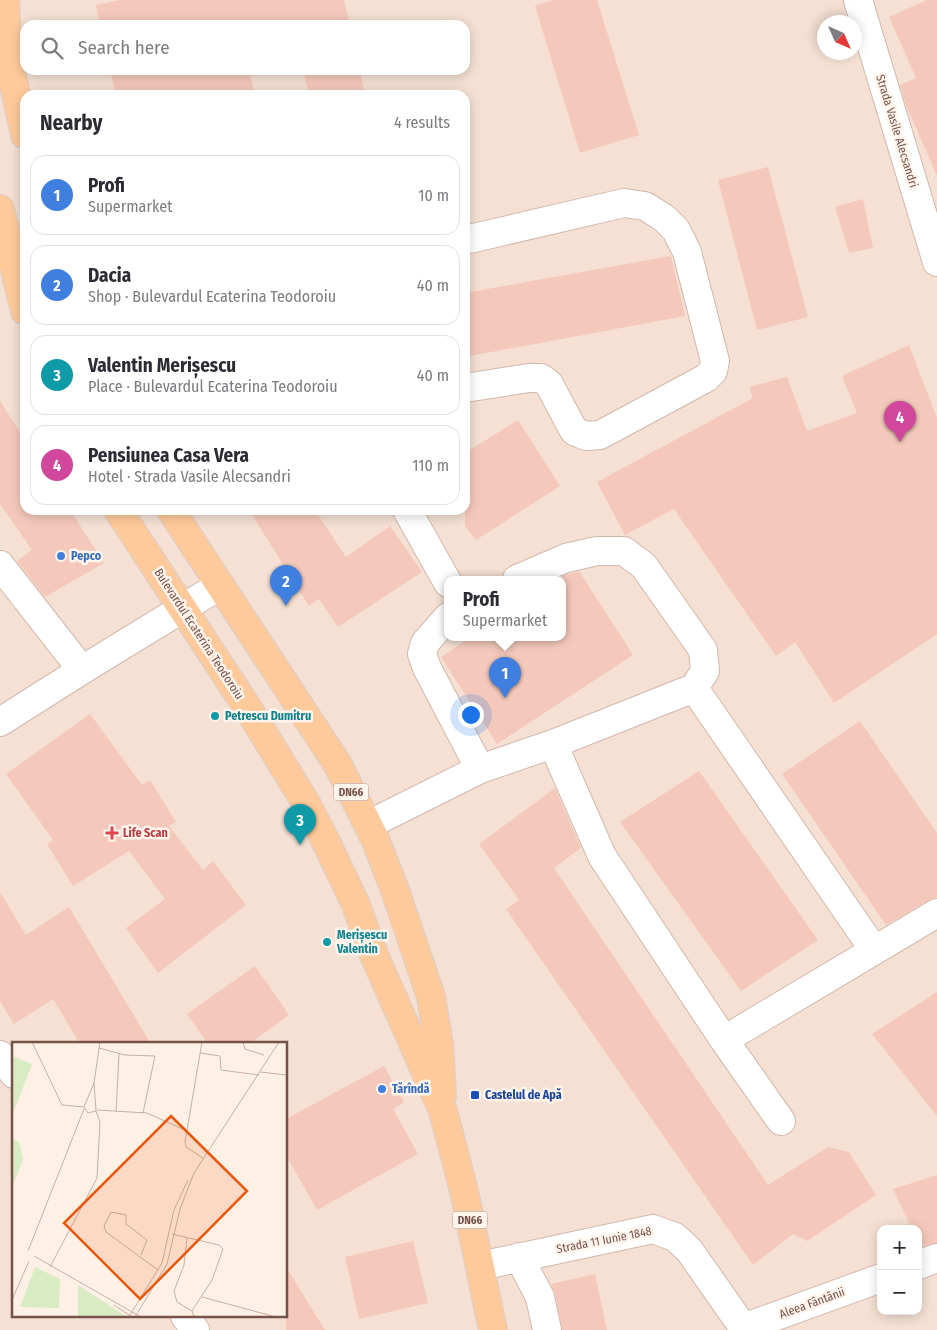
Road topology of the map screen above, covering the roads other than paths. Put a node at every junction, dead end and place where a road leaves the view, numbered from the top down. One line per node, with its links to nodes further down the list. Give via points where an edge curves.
1 (5, 0): 4 (main road)
2 (858, 0): 8 (street, Strada Vasile Alecsandri)
3 (0, 22): 4 (main road)
4 (12, 77): 5 (main road)
5 (20, 113)
6 (0, 213): 9 (main road)
7 (470, 239): 10 (street, via 624,203 645,206 676,230 687,252 716,361 706,378 600,435 586,436 574,430 549,384 541,378)
8 (937, 262)
9 (20, 291)
10 (470, 387)
11 (121, 515): 18 (main road, Bulevardul Ecaterina Teodoroiu / DN66)
12 (174, 515): 17 (main road, Bulevardul Ecaterina Teodoroiu / DN66)
13 (410, 515): 15 (street)
14 (0, 565): 20 (street)
15 (444, 576)
16 (524, 576): 21 (street, via 566,558 597,551 624,551 644,566 703,650 705,671)
17 (219, 586): 18 (street); 25 (main road, Bulevardul Ecaterina Teodoroiu / DN66, via 338,765)
18 (182, 609): 20 (street); 31 (main road, Bulevardul Ecaterina Teodoroiu / DN66, via 306,802 356,905 374,955)
19 (444, 622): 24 (street, via 426,643 422,654)
20 (82, 670): 22 (street)
21 (694, 688): 23 (street); 27 (street)
22 (0, 722)
23 (553, 744): 24 (street); 28 (street, via 602,856)
24 (480, 769): 25 (street)
25 (368, 825): 31 (main road, Bulevardul Ecaterina Teodoroiu / DN66, via 395,890 431,997 439,1045)
26 (937, 913): 27 (street)
27 (874, 950): 28 (street)
28 (724, 1040): 32 (street)
29 (0, 1055): 30 (street)
30 (12, 1071)
31 (443, 1111): 36 (main road, Bulevardul Ecaterina Teodoroiu / DN66)
32 (781, 1121)
33 (519, 1257): 36 (street, Strada 11 Iunie 1848); 39 (street, Strada 11 Iunie 1848, via 653,1229 675,1237 689,1250); 42 (street, via 540,1297)
34 (937, 1258): 35 (street)
35 (922, 1263)
36 (480, 1266): 41 (main road, Bulevardul Ecaterina Teodoroiu / DN66)
37 (877, 1279): 39 (street, Aleea Fântânii)
38 (186, 1318): 40 (street)
39 (744, 1329)
40 (195, 1330)
41 (493, 1330)
42 (547, 1330)

